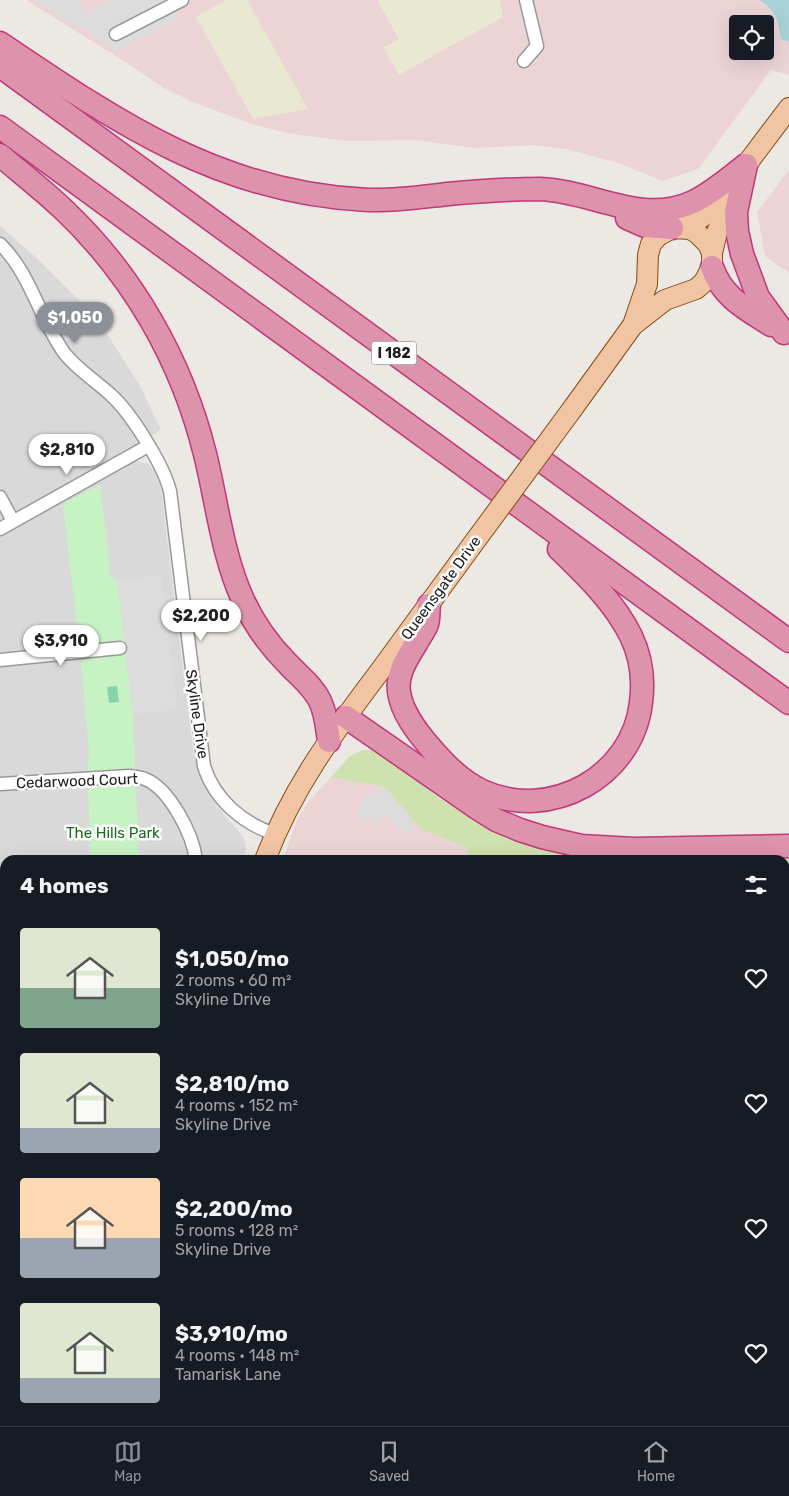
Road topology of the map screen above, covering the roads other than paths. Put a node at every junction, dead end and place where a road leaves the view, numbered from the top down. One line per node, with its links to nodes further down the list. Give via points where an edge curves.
1 (182, 0): 3 (street)
2 (526, 0): 5 (street, via 536,46)
3 (116, 34)
4 (0, 43): 11 (highway, via 52,79 165,146 208,166 276,188 368,200 514,189 545,189)
5 (524, 61)
6 (0, 66): 23 (highway, I 182)
7 (789, 108): 10 (main road)
8 (0, 128): 18 (highway)
9 (0, 155): 28 (highway, via 82,227 153,323 192,408 238,590 266,640 319,699)
10 (746, 166): 11 (highway, via 702,198 665,211 642,211); 12 (main road, via 706,214 692,224); 14 (main road, via 717,232); 16 (highway, via 736,212 742,254 758,296)
11 (582, 195): 12 (highway, via 601,202 635,223)
12 (676, 228): 14 (main road, via 690,229 703,237); 15 (main road, via 658,236 651,244 647,284)
13 (0, 244): 17 (street, Skyline Drive, via 17,265 64,353 123,407)
14 (712, 260): 15 (main road, via 704,282 696,289 665,300); 16 (highway, via 719,284 728,294)
15 (633, 325): 22 (main road, Queensgate Drive, bridge)
16 (787, 334)
17 (148, 446): 20 (street); 30 (street, Skyline Drive, via 170,491 204,766 214,788 241,817)
18 (456, 461): 22 (highway, via 560,550 607,601 631,636 642,672 640,711 635,728 616,761 586,786 569,794 540,800 496,796 453,772 415,728 399,695 400,674 427,624); 26 (highway)
19 (0, 497): 20 (street)
20 (13, 521): 21 (street)
21 (0, 529)
22 (428, 605): 27 (main road, Queensgate Drive)
23 (789, 641)
24 (120, 648): 25 (street)
25 (0, 660)
26 (789, 704)
27 (346, 717): 28 (main road, Queensgate Drive); 31 (highway, via 476,808 496,820 542,837 581,846 618,849)
28 (329, 742): 30 (main road, Queensgate Drive, via 294,796)
29 (0, 784): 32 (street, Cedarwood Court, via 130,776 145,779 166,795 187,827)
30 (275, 834): 33 (main road, Queensgate Drive)
31 (789, 846)
32 (195, 855)
33 (267, 855)
34 (0, 890): 35 (street)
35 (0, 901)

